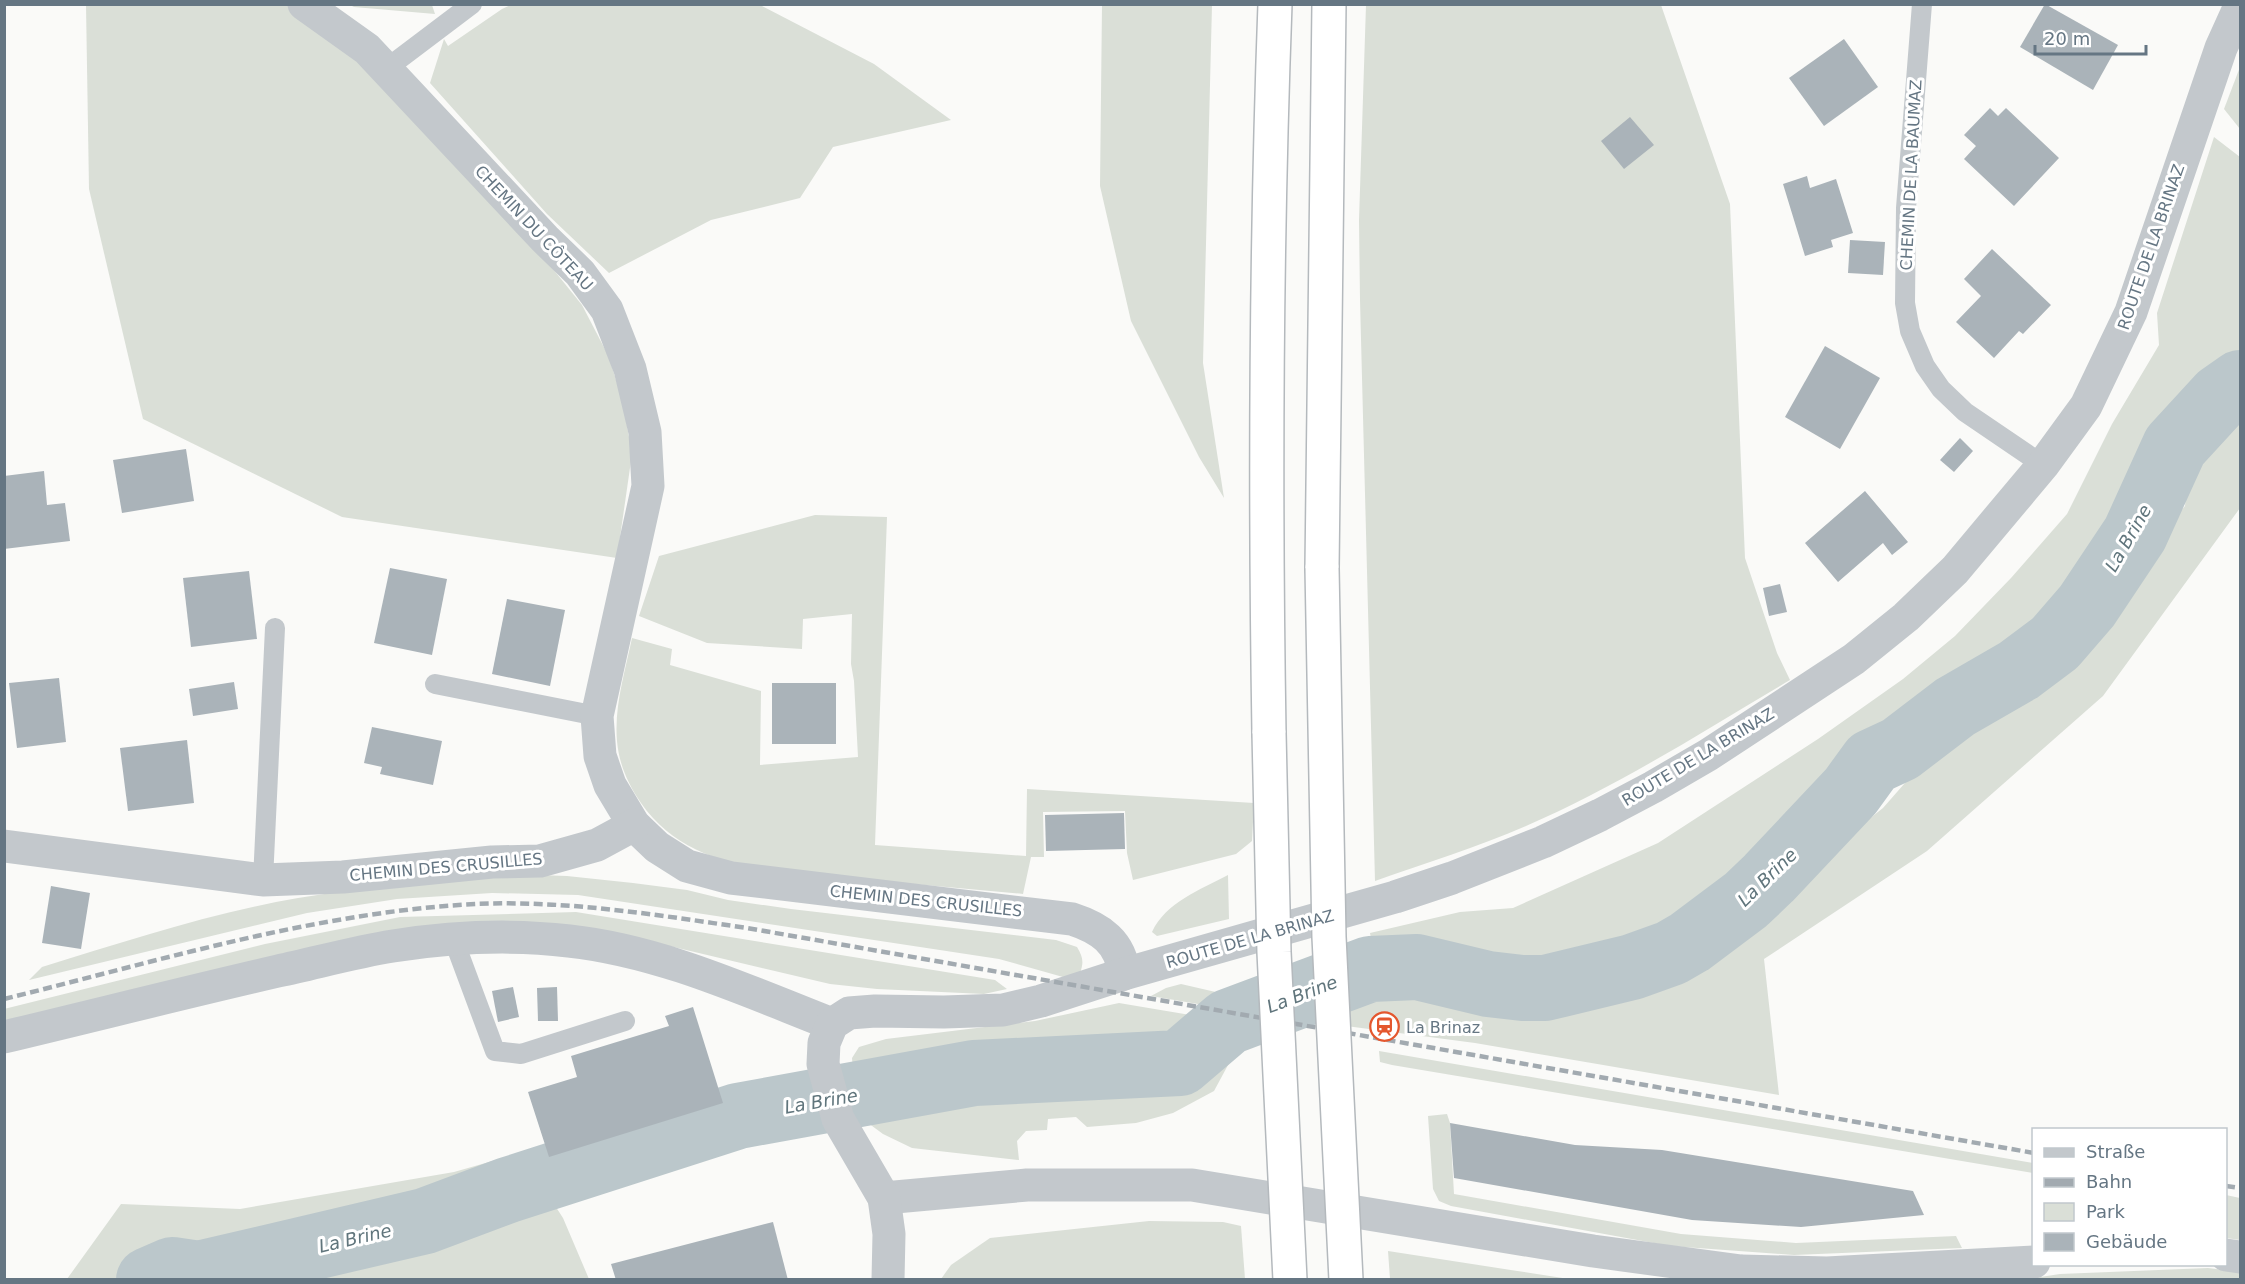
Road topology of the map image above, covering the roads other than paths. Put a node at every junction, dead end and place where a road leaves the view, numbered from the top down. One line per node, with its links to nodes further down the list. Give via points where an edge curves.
1 (304, 4): 7 (street, CHEMIN DU CÔTEAU, via 367,49)
2 (472, 4): 7 (lane)
3 (1275, 4): 23 (highway, bridge, via 1267,571 1274,952)
4 (1329, 4): 24 (highway, bridge, via 1322,568 1329,937)
5 (1922, 4): 8 (lane, CHEMIN DE LA BAUMAZ, via 1906,208 1905,303 1910,331 1925,366 1941,389 1965,412)
6 (2241, 6): 8 (street, ROUTE DE LA BRINAZ, via 2221,48 2131,312 2086,406)
7 (386, 69): 11 (street, CHEMIN DU CÔTEAU, via 580,273 607,310 630,369 645,432 648,486)
8 (2043, 465): 16 (street, ROUTE DE LA BRINAZ, via 1955,570 1906,617 1854,659 1653,787 1543,843 1452,878)
9 (275, 628): 14 (lane)
10 (435, 684): 11 (lane)
11 (597, 717): 12 (street, CHEMIN DU CÔTEAU, via 600,756 610,785)
12 (634, 825): 14 (street, CHEMIN DES CRUSILLES, via 597,845 540,861); 16 (street, CHEMIN DES CRUSILLES, via 657,847 687,866 731,878 1072,918 1102,931 1122,961)
13 (4, 846): 14 (street, CHEMIN DES CRUSILLES)
14 (263, 880)
15 (453, 938): 17 (lane, via 495,1051 521,1054); 18 (street, via 507,936 571,941 654,957); 19 (street, via 380,948)
16 (1124, 974): 18 (street, ROUTE DE LA BRINAZ, via 1003,1010 849,1013)
17 (625, 1021)
18 (832, 1024): 20 (street, via 824,1043 823,1064 838,1119)
19 (4, 1037)
20 (884, 1198): 21 (street, via 1027,1185 1192,1185 1593,1251 1741,1271 1827,1273); 22 (street, via 889,1234)
21 (2032, 1262)
22 (888, 1280)
23 (1290, 1280)
24 (1346, 1280)

